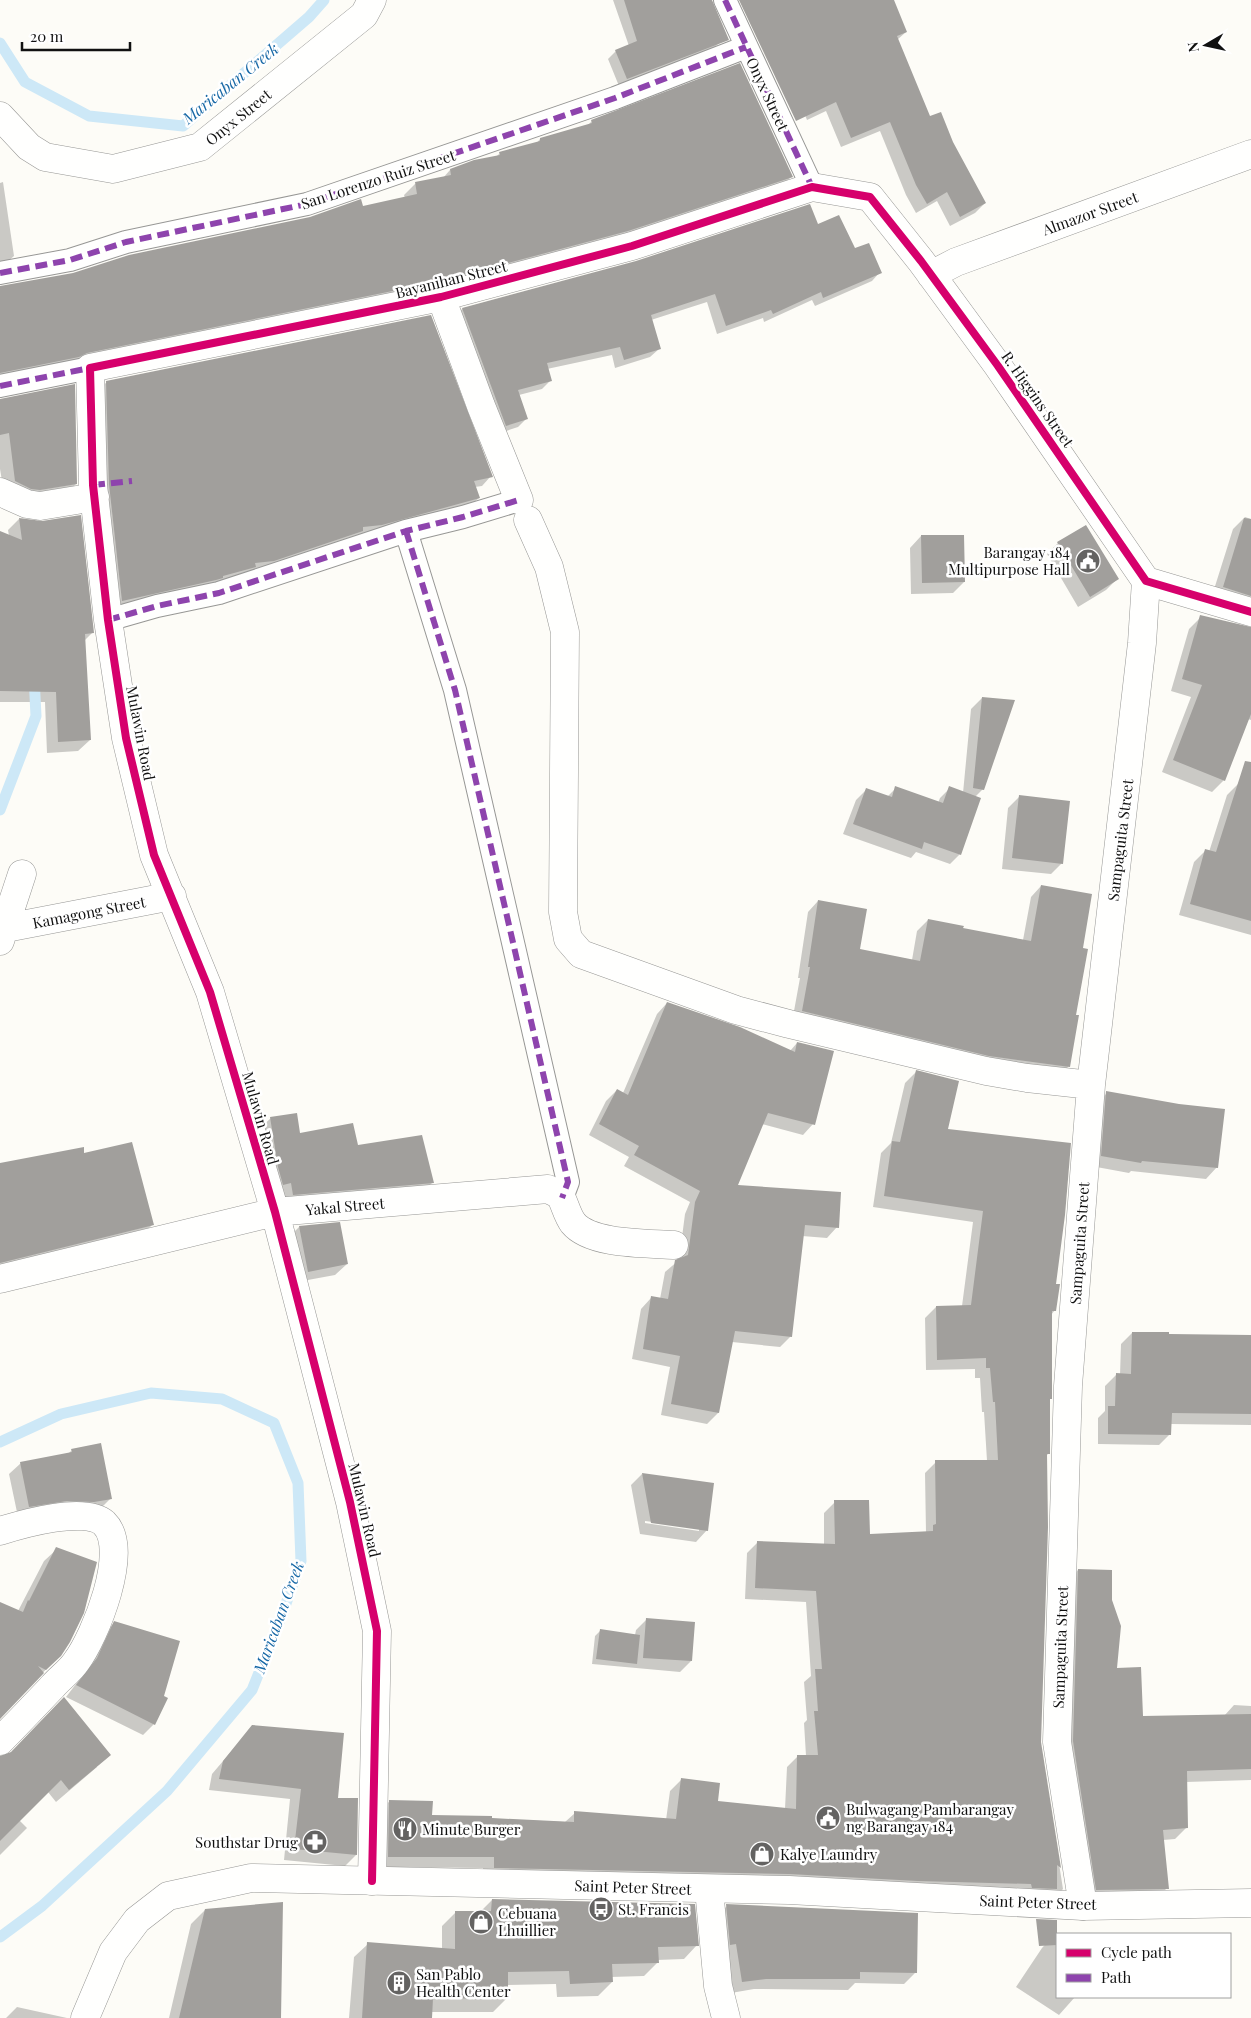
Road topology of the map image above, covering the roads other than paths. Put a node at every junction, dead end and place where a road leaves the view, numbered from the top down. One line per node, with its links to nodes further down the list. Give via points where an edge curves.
1 (372, 0): 4 (street, Onyx Street, via 364,15 200,148 113,170 45,158 29,147)
2 (725, 0): 3 (street, Onyx Street)
3 (746, 47): 6 (street, Onyx Street); 7 (street, San Lorenzo Ruiz Street, via 615,98 307,204 126,242 70,260)
4 (0, 116)
5 (1251, 154): 8 (street, Almazor Street, via 956,262)
6 (812, 187): 8 (street, R. Higgins Street, via 870,197); 9 (street, Bayanihan Street, via 632,246)
7 (0, 273)
8 (931, 275): 16 (street, R. Higgins Street, via 998,366)
9 (441, 297): 10 (street, Bayanihan Street); 14 (street)
10 (90, 368): 11 (street, Bayanihan Street); 13 (street, Mulawin Road)
11 (0, 386)
12 (0, 492): 13 (street, via 40,506)
13 (94, 497): 18 (street, Mulawin Road)
14 (523, 510): 15 (street, via 463,517); 22 (street, via 549,567 565,632 563,912 568,939 581,954 736,1010 798,1026 986,1071)
15 (406, 532): 18 (street, via 219,593); 23 (street, via 455,690 568,1182)
16 (1146, 581): 17 (street); 22 (street, Sampaguita Street, via 1142,643)
17 (1251, 612)
18 (108, 620): 20 (street, Mulawin Road, via 126,738 154,855)
19 (22, 874): 21 (street)
20 (172, 896): 21 (street, Kamagong Street); 24 (street, Mulawin Road, via 210,992)
21 (3, 935)
22 (1091, 1085): 32 (street, Sampaguita Street, via 1068,1386 1057,1742)
23 (562, 1198): 24 (street, Yakal Street, via 556,1191 548,1189); 25 (street, via 572,1222 581,1230 610,1240)
24 (275, 1212): 26 (street, Yakal Street); 29 (street, Mulawin Road, via 350,1502 377,1631)
25 (674, 1245)
26 (0, 1279)
27 (0, 1531): 28 (street, via 43,1519 86,1517 103,1523 109,1531 112,1573 108,1594 94,1630 77,1661)
28 (0, 1741)
29 (372, 1881): 30 (street, Saint Peter Street); 33 (street, Saint Peter Street, via 252,1878 168,1896 137,1920 113,1952)
30 (709, 1889): 32 (street, Saint Peter Street, via 789,1890); 34 (street, via 718,1986)
31 (1251, 1903): 32 (street, Saint Peter Street)
32 (1083, 1906)
33 (85, 2018)
34 (726, 2018)

